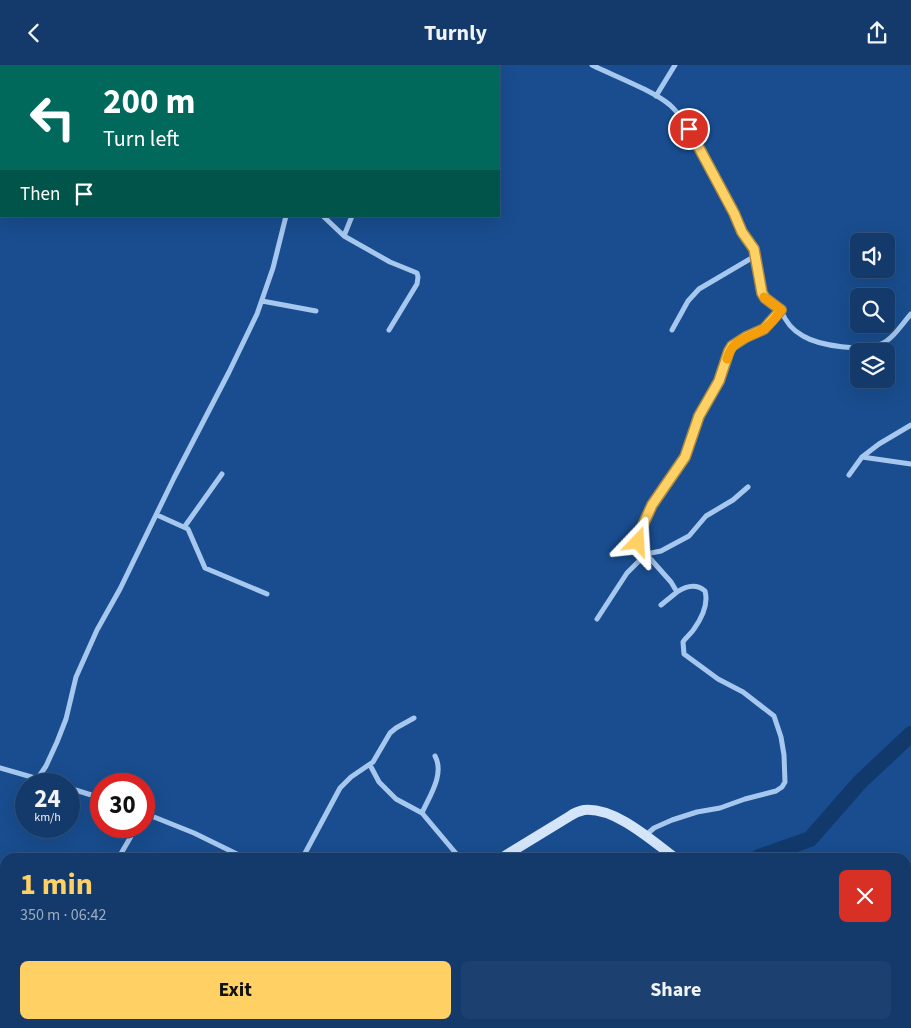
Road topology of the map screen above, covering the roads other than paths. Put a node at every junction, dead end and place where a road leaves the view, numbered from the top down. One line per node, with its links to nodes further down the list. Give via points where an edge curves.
1 (592, 65): 3 (street)
2 (675, 65): 3 (street)
3 (656, 96): 8 (street, via 674,109 689,129)
4 (286, 217): 9 (street)
5 (324, 217): 7 (street)
6 (352, 217): 7 (street)
7 (344, 236): 13 (street, via 417,273 417,284)
8 (755, 256): 10 (street, via 762,293); 14 (street, via 700,289 688,301)
9 (262, 301): 11 (street); 21 (street)
10 (781, 310): 12 (street, via 788,325 809,339 859,347 873,347 885,342); 23 (street, via 764,329 746,337 729,351 719,381 699,416 685,457 652,505 639,534 638,542)
11 (316, 311)
12 (911, 314)
13 (389, 330)
14 (672, 330)
15 (911, 425): 16 (street)
16 (862, 457): 17 (street); 19 (street)
17 (911, 463)
18 (222, 474): 22 (street)
19 (849, 475)
20 (748, 487): 23 (street, via 706,516 689,536)
21 (157, 515): 22 (street); 33 (street, via 76,677 68,712)
22 (185, 527): 25 (street, via 191,533 204,567)
23 (646, 555): 24 (street); 27 (street, via 627,573)
24 (677, 592): 26 (street); 36 (street, via 692,586 705,591 706,605 684,642 684,654 774,716 784,755 784,782 776,791 672,820)
25 (267, 594)
26 (661, 605)
27 (597, 619)
28 (414, 718): 30 (street, via 390,733)
29 (436, 756): 34 (street, via 437,777)
30 (370, 765): 34 (street, via 379,782 396,799); 40 (street, via 340,788)
31 (0, 768): 32 (street)
32 (19, 773)
33 (41, 773)
34 (422, 813): 41 (street)
35 (155, 817): 39 (street)
36 (645, 836): 42 (main road, via 607,813 582,810); 43 (main road)
37 (130, 838): 38 (street)
38 (121, 853)
39 (235, 853)
40 (305, 853)
41 (457, 853)
42 (509, 853)
43 (668, 853)

